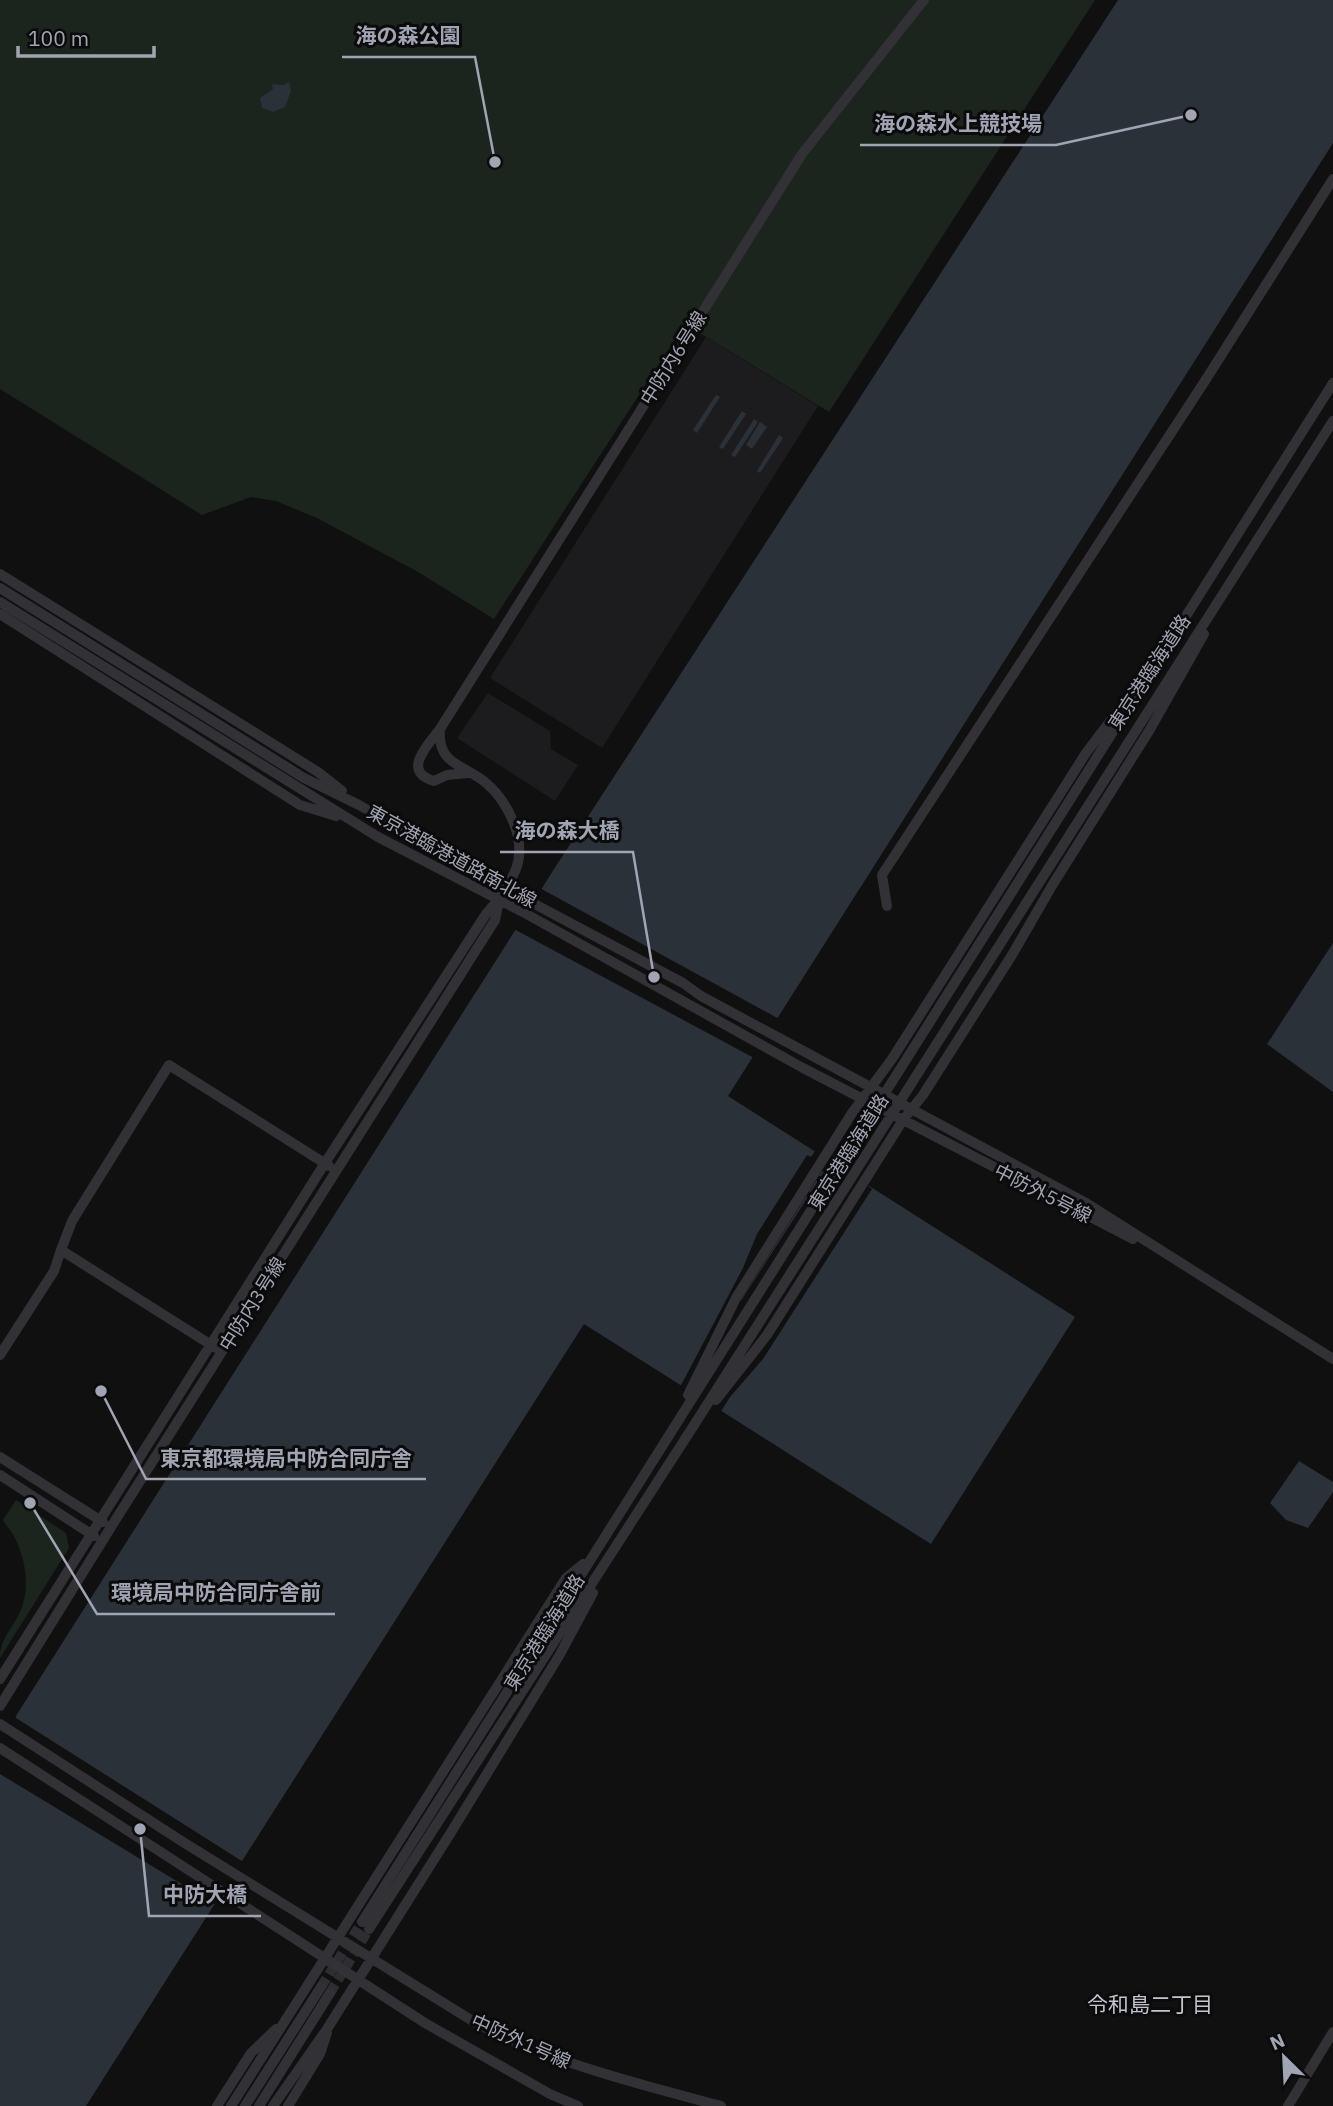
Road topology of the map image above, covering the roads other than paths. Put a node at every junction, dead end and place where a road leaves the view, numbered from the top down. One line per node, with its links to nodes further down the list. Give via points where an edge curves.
1 (924, 0): 11 (street, 中防内6号線, via 802,155)
2 (1333, 179): 19 (street, via 882,876)
3 (1333, 383): 10 (street, 東京港臨海道路)
4 (1333, 421): 8 (street, 東京港臨海道路)
5 (0, 573): 15 (street, via 318,772)
6 (0, 588): 15 (street, 東京港臨港道路南北線, via 304,778)
7 (0, 602): 16 (street, 東京港臨港道路南北線)
8 (1217, 604): 22 (street, via 1149,731); 32 (street, 東京港臨海道路)
9 (0, 614): 16 (street, via 300,805)
10 (1170, 642): 20 (street, via 1086,753); 33 (street, 東京港臨海道路)
11 (440, 729): 12 (street, 中防内6号線); 13 (street)
12 (425, 751): 13 (street); 14 (street, via 417,765 427,779)
13 (443, 752): 14 (street)
14 (468, 773): 17 (street, via 495,792 512,820 519,844 517,867)
15 (359, 805): 17 (street, 東京港臨港道路南北線)
16 (350, 821): 18 (street, 東京港臨港道路南北線)
17 (506, 888): 18 (street, 中防内3号線); 20 (street, 東京港臨港道路南北線)
18 (499, 901): 21 (street, 東京港臨港道路南北線); 24 (street, 中防内3号線, via 486,914); 25 (street, 中防内3号線, via 495,920)
19 (887, 906)
20 (871, 1086): 21 (street); 22 (street, 東京港臨港道路南北線)
21 (863, 1098): 23 (street, 東京港臨港道路南北線); 33 (street, via 736,1298)
22 (912, 1109): 23 (street); 27 (street, 中防外5号線, via 1087,1203)
23 (904, 1120): 27 (street, 中防外5号線); 32 (street, via 767,1335)
24 (325, 1163): 25 (street); 26 (street, via 169,1065 72,1221); 28 (street, 中防内3号線)
25 (337, 1171): 29 (street, 中防内3号線)
26 (61, 1250): 28 (street); 30 (street, via 54,1271)
27 (1184, 1264): 31 (street, 中防外5号線)
28 (211, 1345): 29 (street); 36 (street, 中防内3号線)
29 (222, 1352): 38 (street, 中防内3号線)
30 (0, 1355)
31 (1333, 1359)
32 (696, 1422): 37 (street, 東京港臨海道路)
33 (675, 1425): 41 (street, 東京港臨海道路)
34 (0, 1457): 36 (street)
35 (0, 1475): 39 (street)
36 (99, 1520): 38 (street); 39 (street, 中防内3号線)
37 (629, 1524): 41 (street, 東京港臨海道路, via 366,1926); 48 (street, via 559,1656)
38 (111, 1527): 40 (street, 中防内3号線)
39 (90, 1533): 40 (street); 42 (street, 中防内3号線)
40 (102, 1541): 43 (street, 中防内3号線)
41 (592, 1557): 46 (street, via 566,1578)
42 (1, 1677)
43 (0, 1706)
44 (0, 1724): 46 (street, 中防外1号線)
45 (0, 1748): 47 (street, 中防外1号線)
46 (338, 1937): 47 (street); 48 (street, 中防外1号線)
47 (326, 1957): 49 (street, 中防外1号線); 50 (street)
48 (371, 1959): 49 (street); 60 (street, 中防外1号線, via 505,2038 572,2064)
49 (359, 1979): 51 (street); 59 (street, 中防外1号線, via 425,2022)
50 (287, 2018): 53 (street, via 251,2053); 54 (street)
51 (327, 2029): 57 (street); 58 (street, via 320,2054)
52 (1333, 2032): 61 (street)
53 (217, 2106)
54 (231, 2106)
55 (245, 2106): 56 (street, via 326,1990)
56 (259, 2106)
57 (274, 2106)
58 (288, 2106)
59 (578, 2106)
60 (721, 2106)
61 (1286, 2106)

